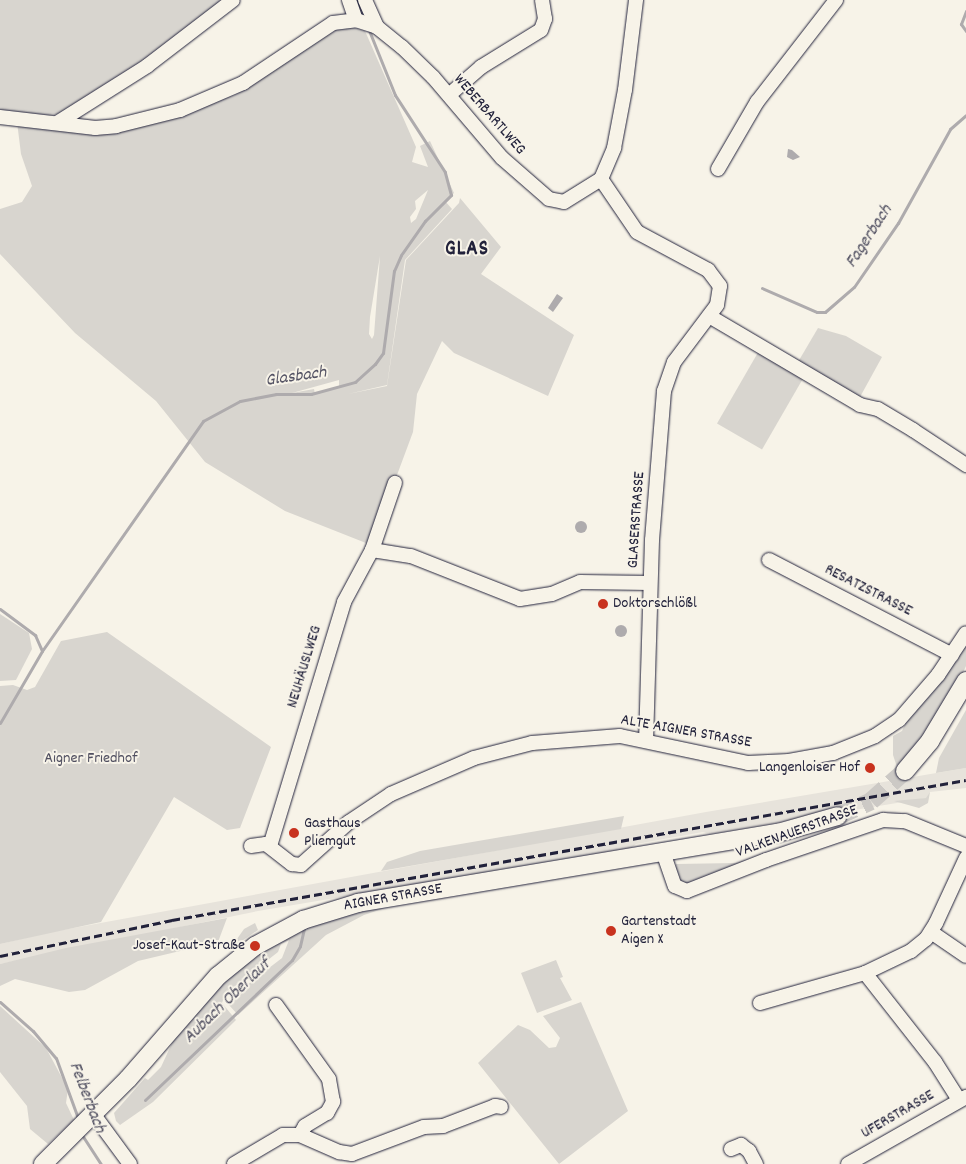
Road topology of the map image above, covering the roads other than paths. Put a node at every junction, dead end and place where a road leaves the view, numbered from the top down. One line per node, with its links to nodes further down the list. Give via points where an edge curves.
1 (233, 0): 11 (street, via 147,66)
2 (349, 0): 7 (street)
3 (542, 0): 9 (street, via 545,19 542,30 481,67)
4 (636, 0): 13 (street, via 620,126)
5 (836, 0): 12 (street, via 757,102)
6 (369, 1): 8 (street)
7 (352, 20): 8 (street, WEBERBARTLWEG); 11 (street, via 333,23 244,83 207,101 116,126 95,128)
8 (377, 26): 9 (street, WEBERBARTLWEG)
9 (449, 95): 13 (street, WEBERBARTLWEG, via 502,158 549,199 564,202)
10 (0, 117): 11 (street)
11 (57, 123)
12 (718, 169)
13 (601, 179): 14 (street, GLASERSTRASSE, via 626,220 642,236 716,276 720,293)
14 (709, 316): 15 (street, via 813,379 860,405 878,410); 19 (street, GLASERSTRASSE, via 674,362 664,391)
15 (966, 465)
16 (395, 483): 17 (street, NEUHÄUSLWEG)
17 (372, 550): 19 (street, via 411,556 520,598 552,594 580,582); 27 (street, NEUHÄUSLWEG, via 344,602)
18 (769, 560): 21 (street, RESATZSTRASSE)
19 (650, 583): 23 (street, GLASERSTRASSE)
20 (966, 633): 21 (street, ALTE AIGNER STRASSE)
21 (952, 655): 23 (street, ALTE AIGNER STRASSE, via 929,687 891,727 833,753 798,760 748,763)
22 (966, 681): 24 (main road, via 930,741)
23 (646, 739): 27 (street, ALTE AIGNER STRASSE, via 592,736 497,750 390,794 349,822 302,865 292,864)
24 (905, 771)
25 (838, 816): 29 (main road, AIGNER STRASSE, via 804,828)
26 (251, 846): 27 (street, via 261,843)
27 (270, 846)
28 (966, 846): 29 (street, VALKENAUERSTRASSE, via 905,821 883,820 688,891 675,886)
29 (663, 852): 38 (main road, AIGNER STRASSE, via 358,903 318,914 272,935 204,989)
30 (966, 858): 31 (street)
31 (931, 932): 32 (street); 33 (street, via 911,951)
32 (966, 956)
33 (865, 973): 34 (street); 36 (street)
34 (760, 1003)
35 (276, 1005): 39 (street, via 329,1079 333,1093 329,1110 305,1126)
36 (963, 1099): 45 (street, UFERSTRASSE)
37 (501, 1107): 39 (street, via 495,1106 443,1126 424,1127 352,1154 339,1152)
38 (84, 1124): 41 (main road, AIGNER STRASSE); 42 (street)
39 (300, 1135): 43 (street, via 284,1135)
40 (731, 1149): 44 (street, via 741,1145 749,1151)
41 (43, 1164)
42 (130, 1164)
43 (234, 1164)
44 (756, 1164)
45 (848, 1164)

